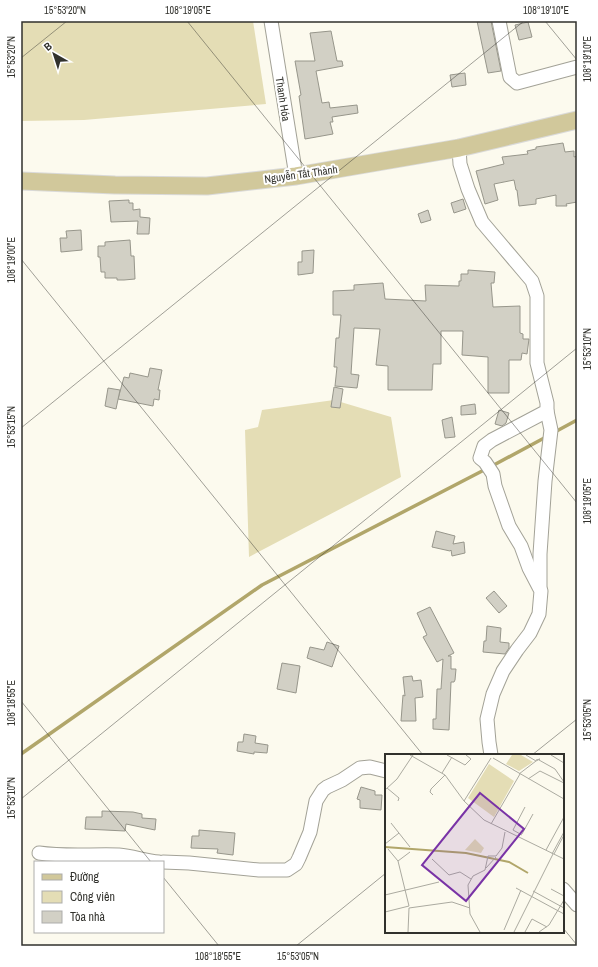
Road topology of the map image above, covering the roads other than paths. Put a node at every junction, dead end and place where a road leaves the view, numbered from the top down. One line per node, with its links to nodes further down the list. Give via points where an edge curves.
1 (271, 21): 6 (street, Thanh Hóa)
2 (499, 21): 3 (street, via 510,77 516,83)
3 (577, 67)
4 (577, 120): 5 (main road, Nguyễn Tất Thành)
5 (459, 148): 6 (main road, Nguyễn Tất Thành); 8 (street, via 460,164 482,222 532,281 538,296 537,363)
6 (296, 176): 7 (main road, Nguyễn Tất Thành, via 208,186)
7 (21, 181)
8 (547, 411): 9 (street, via 550,435 540,554); 9 (street, via 492,440 484,446 480,458 493,474 494,486 509,526)
9 (540, 591): 10 (street, via 540,614 503,671 493,694 487,720)
10 (490, 754)
11 (385, 771): 14 (street, via 370,767 360,768 322,790 316,801 310,832 299,858 296,864 287,870)
12 (38, 853): 13 (street, via 128,856)
13 (154, 861)
14 (164, 862)
15 (564, 890): 16 (street)
16 (577, 905)

